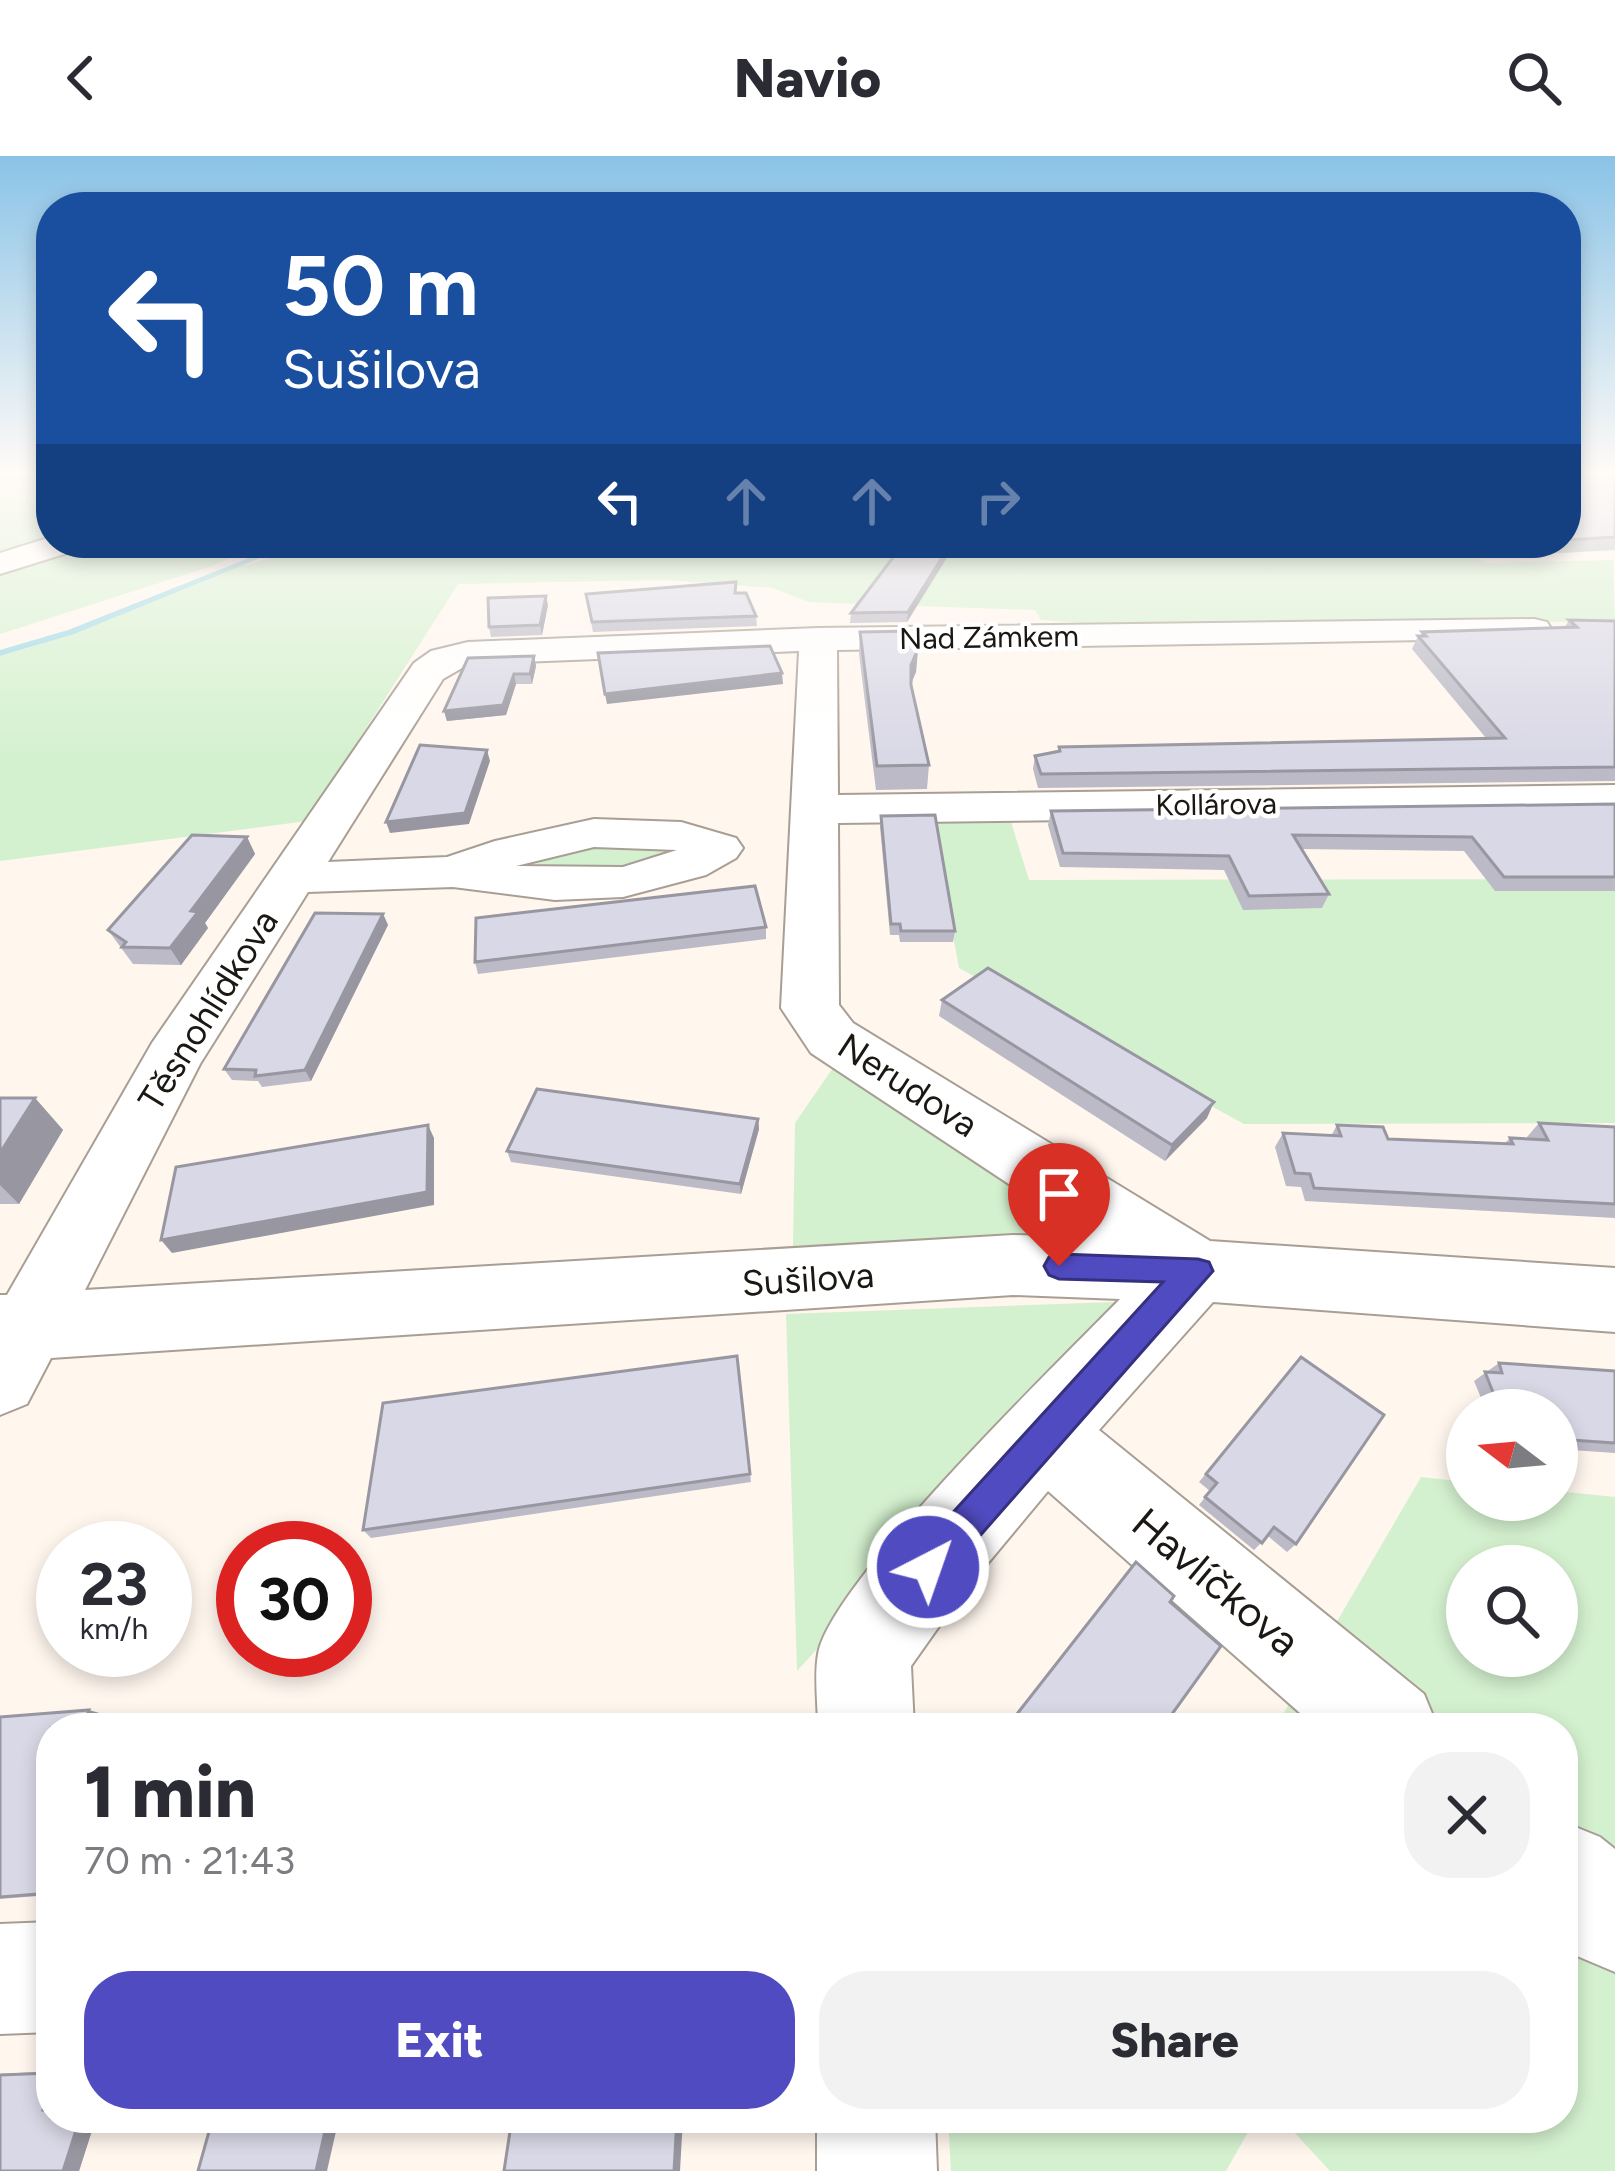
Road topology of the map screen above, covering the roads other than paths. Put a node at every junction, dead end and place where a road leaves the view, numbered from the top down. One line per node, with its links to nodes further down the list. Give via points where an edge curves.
1 (1534, 630): 2 (street, Nad Zámkem)
2 (818, 639): 3 (street, Nad Zámkem); 5 (street, Nerudova)
3 (445, 659): 6 (street, Těsnohlídkova, via 428,671)
4 (1615, 800): 5 (street, Kollárova)
5 (814, 828): 6 (street, Kollárova, via 719,848 660,833 594,833 453,872); 7 (street, Nerudova, via 810,1008 832,1038)
6 (292, 878): 9 (street, Těsnohlídkova, via 173,1058)
7 (1198, 1271): 8 (street, Sušilova); 9 (street, Sušilova, via 1013,1265); 10 (street)
8 (1615, 1300)
9 (9, 1345)
10 (1043, 1436): 11 (street, via 864,1653); 12 (street, Havlíčkova)
11 (866, 1713)
12 (1372, 1713)
13 (1578, 1887): 14 (street)
14 (1615, 1918)
15 (36, 1978): 16 (street)
16 (0, 1979)
17 (876, 2133): 18 (street)
18 (877, 2171)

